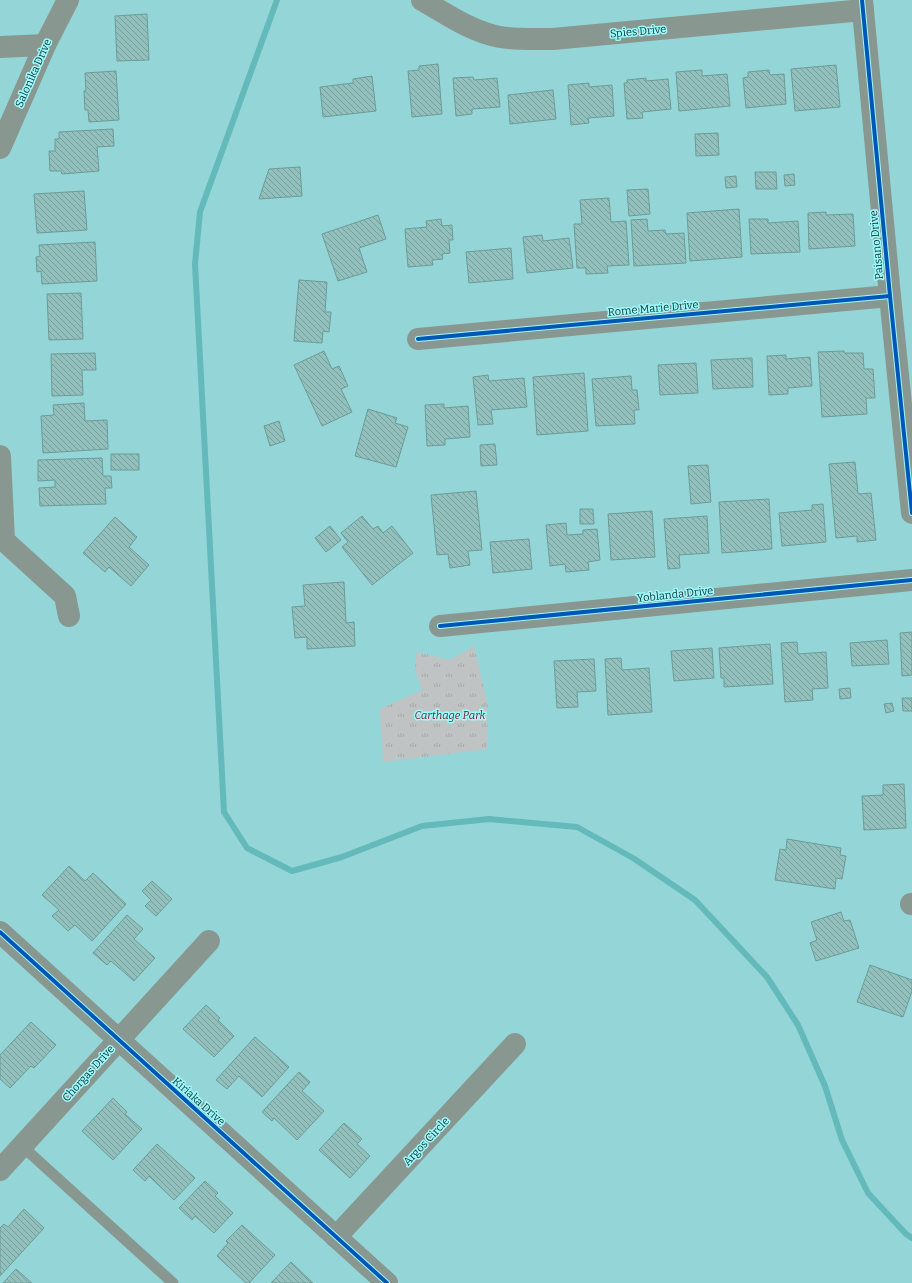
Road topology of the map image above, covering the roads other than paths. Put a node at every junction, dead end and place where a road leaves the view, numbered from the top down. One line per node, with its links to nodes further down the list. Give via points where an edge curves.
1 (68, 0): 4 (street, Salonika Drive)
2 (422, 0): 3 (street, Spies Drive, via 469,27 499,37 526,40)
3 (862, 5): 7 (street, Paisano Drive)
4 (45, 45): 5 (street); 6 (street, Salonika Drive)
5 (0, 47)
6 (0, 148)
7 (890, 296): 8 (street, Rome Marie Drive); 10 (street, Paisano Drive)
8 (418, 339)
9 (0, 456): 11 (street)
10 (912, 513)
11 (2, 539): 13 (street, via 65,596)
12 (912, 580): 14 (street, Yoblanda Drive)
13 (69, 616)
14 (440, 626)
15 (0, 932): 17 (street, Kiriaka Drive)
16 (209, 941): 17 (street, Chorgas Drive)
17 (118, 1040): 19 (street, Chorgas Drive); 21 (street, Kiriaka Drive)
18 (515, 1044): 21 (street, Argos Circle)
19 (22, 1146): 20 (street, Chorgas Drive); 22 (lane)
20 (0, 1170)
21 (336, 1237): 23 (street, Kiriaka Drive)
22 (173, 1283)
23 (387, 1283)

